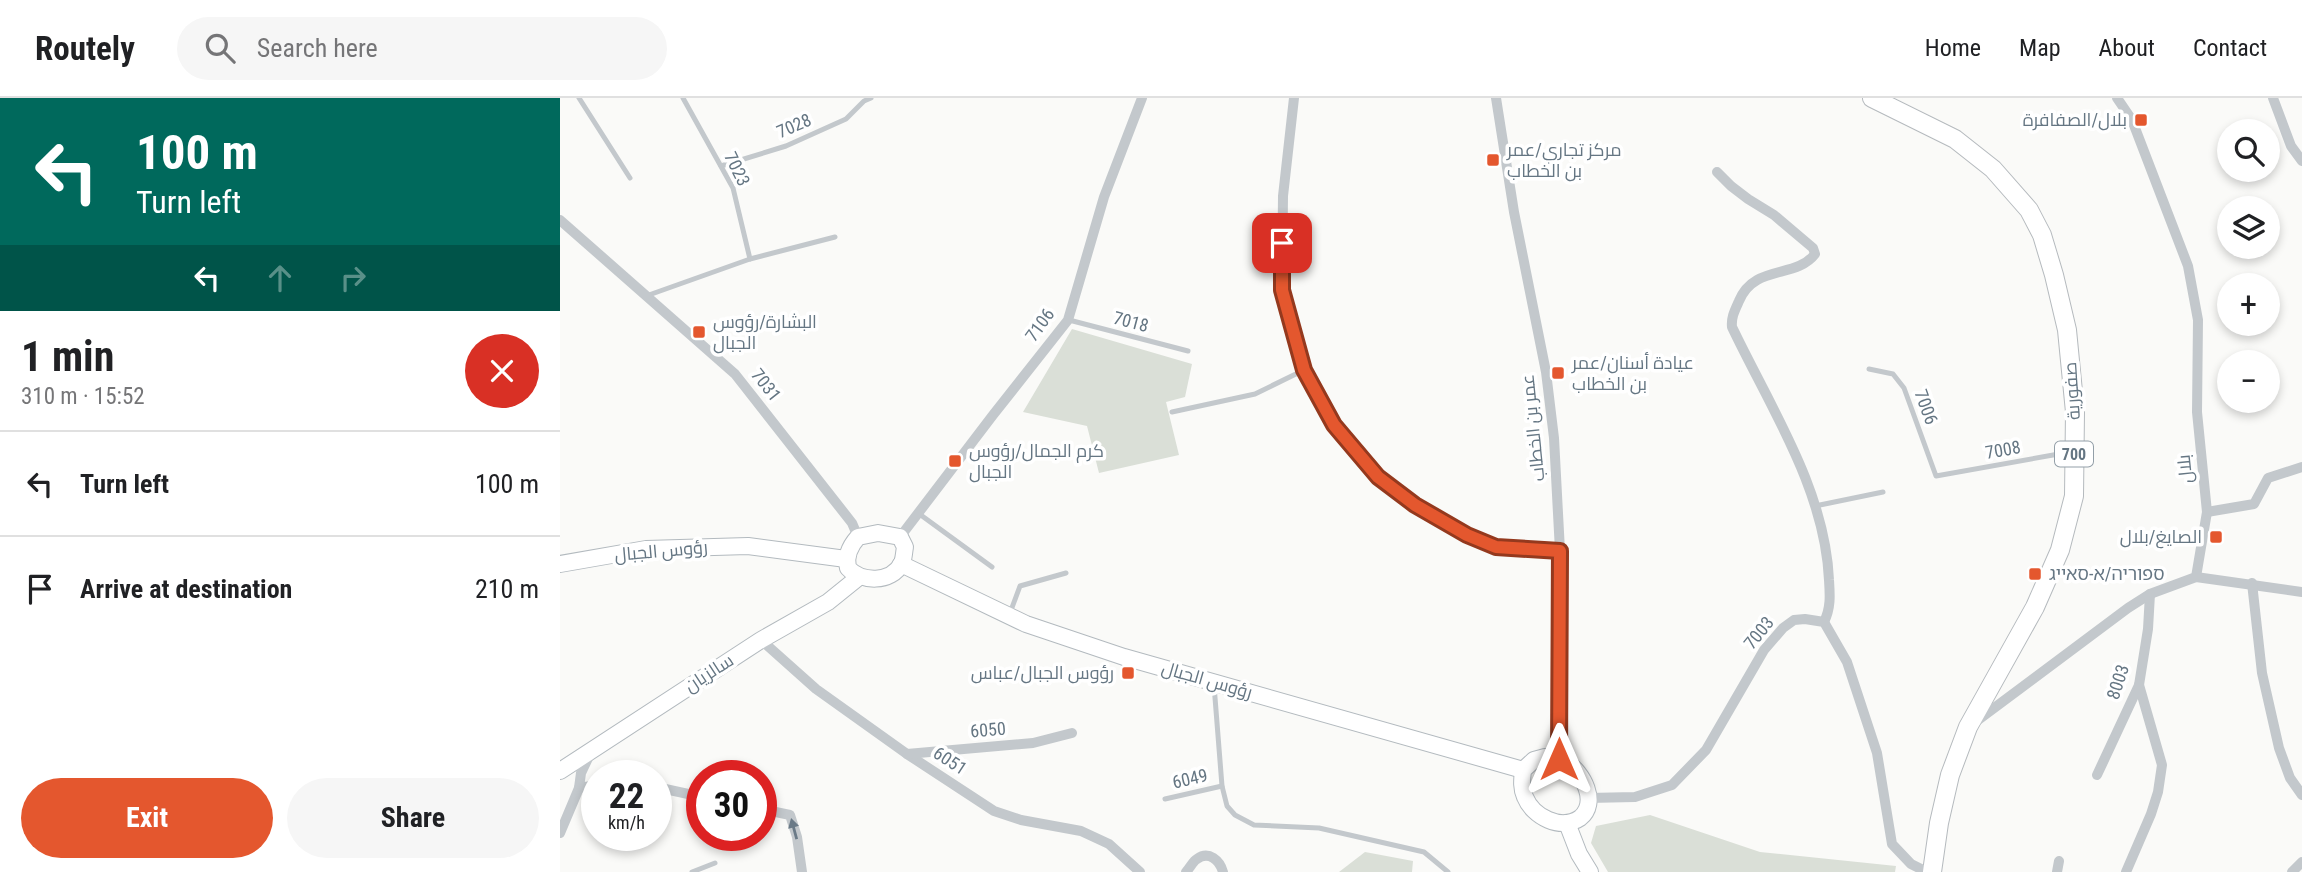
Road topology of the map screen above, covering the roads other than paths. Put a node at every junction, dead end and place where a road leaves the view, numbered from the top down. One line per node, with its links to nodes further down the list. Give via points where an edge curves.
1 (579, 98): 13 (lane)
2 (683, 98): 11 (lane, 7023)
3 (871, 98): 11 (lane, 7028, via 846,119 786,146)
4 (1142, 98): 18 (street, 7106, via 1104,197)
5 (1294, 98): 21 (street, via 1283,196 1282,290)
6 (1496, 98): 32 (street, عمر بن الخطاب, via 1546,372)
7 (1872, 98): 23 (main road, صفورية / 700, via 1955,139 1993,169 2029,210 2042,235 2067,330)
8 (2117, 98): 28 (street, بلال, via 2132,120 2188,266 2198,320 2197,412)
9 (2273, 98): 10 (street)
10 (2302, 162)
11 (721, 166): 16 (lane, 7023, via 733,188)
12 (1717, 172): 27 (street, via 1774,215 1815,254 1802,264 1752,281 1731,319)
13 (630, 178)
14 (560, 220): 17 (street, 7031)
15 (835, 237): 16 (lane)
16 (750, 259): 17 (lane)
17 (646, 296): 30 (street, 7031, via 735,374)
18 (1068, 320): 19 (lane, 7018); 29 (street, 7106)
19 (1188, 351)
20 (1869, 369): 25 (lane, 7006, via 1893,374 1904,388)
21 (1304, 370): 22 (lane, via 1255,394); 32 (street, via 1334,425 1378,477 1415,505 1496,547)
22 (1172, 412)
23 (2074, 452): 25 (lane, 7008); 48 (main road, صفورية / 700, via 2074,496 2060,550 2035,607)
24 (2302, 467): 28 (street, via 2268,478 2254,504)
25 (1936, 477)
26 (1884, 492): 27 (lane)
27 (1815, 506): 44 (street, via 1829,577 1830,603)
28 (2207, 512): 39 (street, بلال)
29 (918, 513): 31 (street, 7106); 36 (lane)
30 (859, 537): 31 (street, via 878,533); 33 (street)
31 (900, 537): 35 (street, via 905,547)
32 (1560, 551): 52 (street, عمر بن الخطاب)
33 (846, 559): 34 (street, رؤوس الجبال, via 748,546 646,549); 38 (street, via 848,568)
34 (560, 564)
35 (901, 564): 38 (street, via 889,575); 43 (street, رؤوس الجبال)
36 (992, 567)
37 (1066, 573): 43 (lane, via 1020,586)
38 (859, 577): 45 (street, سالزيان, via 828,603)
39 (2196, 577): 40 (street); 42 (street)
40 (2252, 583): 41 (street); 58 (street, via 2262,673 2278,748)
41 (2302, 592)
42 (2150, 594): 47 (street, 8003); 48 (street)
43 (1009, 615): 46 (street, رؤوس الجبال, via 1124,657)
44 (1824, 622): 59 (street, 7003, via 1794,620 1783,628 1764,650 1706,750 1672,785 1635,797); 73 (street, via 1847,663 1877,753 1892,844 1911,864)
45 (761, 640): 50 (street, سالزيان); 51 (street, 6051, via 816,690)
46 (1214, 682): 53 (street, رؤوس الجبال); 56 (lane)
47 (2139, 685): 55 (street, 8003); 74 (street, via 2162,765 2151,814)
48 (1968, 727): 73 (main road, صفورية / 700, via 1950,775)
49 (1072, 733): 51 (street, 6050, via 1033,743)
50 (592, 749): 54 (street, سالزيان); 57 (street)
51 (906, 754): 68 (street, 6051, via 994,811 1081,831 1109,844)
52 (1559, 759): 53 (street, via 1534,760); 59 (street, via 1578,771)
53 (1523, 770): 62 (street, via 1521,785 1534,811)
54 (560, 771)
55 (2097, 775)
56 (1222, 786): 60 (lane, 6049); 71 (lane, via 1227,806 1254,825 1319,828 1424,852)
57 (579, 788): 63 (street)
58 (2302, 795)
59 (1588, 798): 62 (street, via 1585,813)
60 (1165, 799)
61 (777, 813): 67 (street, one-way to 61, via 790,816)
62 (1567, 823): 72 (street)
63 (560, 833)
64 (2302, 862): 75 (street)
65 (715, 863): 66 (lane)
66 (692, 872)
67 (802, 872)
68 (1140, 872)
69 (1186, 872): 70 (street, via 1195,859 1207,855 1221,864)
70 (1223, 872)
71 (1448, 872)
72 (1590, 872)
73 (1930, 872)
74 (2126, 872)
75 (2292, 872)

